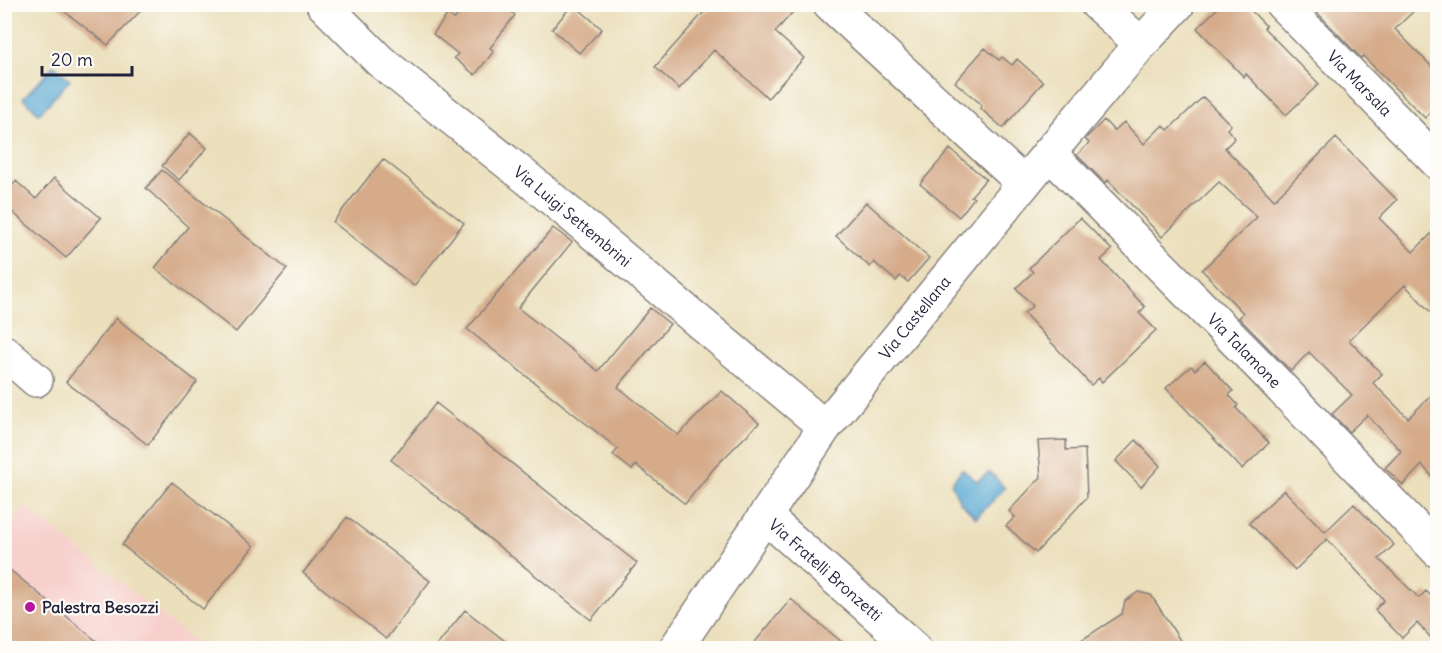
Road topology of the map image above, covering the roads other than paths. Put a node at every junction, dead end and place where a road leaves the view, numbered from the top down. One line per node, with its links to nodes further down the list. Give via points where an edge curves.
1 (322, 4): 12 (street, Via Luigi Settembrini, via 380,60)
2 (830, 4): 9 (street)
3 (1097, 4): 6 (street)
4 (1178, 4): 6 (street, Via Castellana)
5 (1282, 4): 8 (street, Via Marsala)
6 (1141, 44): 7 (street, Via Castellana)
7 (1048, 153): 9 (street, Via Castellana); 14 (street, Via Talamone)
8 (1437, 163)
9 (1023, 183): 12 (street, Via Castellana)
10 (4, 352): 11 (street)
11 (36, 381)
12 (825, 427): 13 (street, Via Castellana)
13 (765, 516): 15 (street, Via Castellana); 16 (street, Via Fratelli Bronzetti)
14 (1437, 551)
15 (676, 648)
16 (914, 648)

